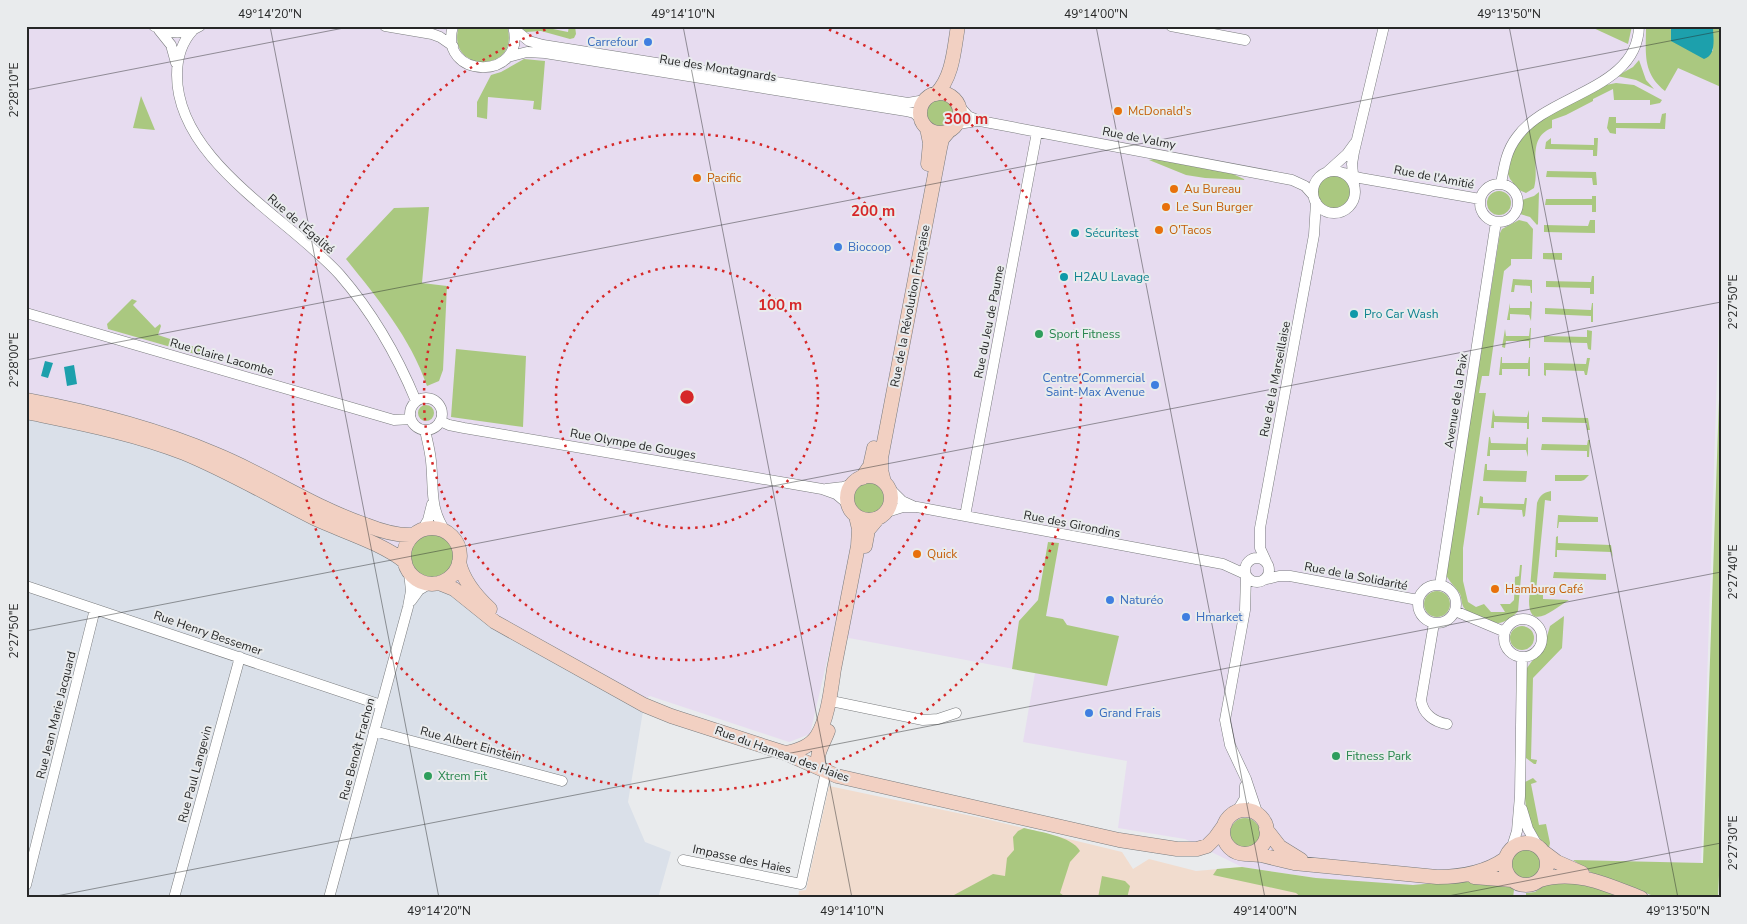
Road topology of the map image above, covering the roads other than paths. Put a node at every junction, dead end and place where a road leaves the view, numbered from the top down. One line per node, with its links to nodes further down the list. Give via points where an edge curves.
1 (385, 26): 11 (street, via 432,34)
2 (453, 26): 11 (street)
3 (958, 26): 14 (street)
4 (1171, 26): 10 (street)
5 (1384, 26): 21 (street)
6 (1640, 26): 26 (street, via 1635,50 1622,66 1579,95 1540,115 1521,131 1508,152)
7 (156, 28): 8 (street, via 176,33); 13 (street, Rue de l'Égalité, via 171,45)
8 (196, 28): 13 (street, Rue de l'Égalité, via 182,46)
9 (513, 28): 12 (street, via 514,44); 15 (street, Rue des Montagnards, via 529,41 552,46 902,102 914,103)
10 (1245, 40)
11 (452, 46): 12 (street, Rue des Montagnards, via 462,60 476,68 494,67)
12 (508, 57): 18 (street, Rue des Montagnards, via 527,52 545,53 906,111 914,113)
13 (177, 66): 35 (street, Rue de l'Égalité, via 180,98 206,150 234,181 315,250 345,282 386,338)
14 (950, 67): 15 (street, via 944,83); 16 (street, via 951,89)
15 (930, 97): 16 (street, via 946,94); 18 (street, via 921,109)
16 (957, 103): 17 (street, Rue de Valmy, via 968,116); 19 (street, via 960,117)
17 (980, 121): 19 (street, Rue de Valmy); 20 (street, Rue de Valmy)
18 (924, 123): 19 (street, via 936,133); 40 (street, Rue de la Révolution Française, via 930,146 924,186 873,457 869,470)
19 (953, 128): 41 (street, Rue de la Révolution Française, via 942,139 940,148 881,458 880,470)
20 (1037, 132): 24 (street, Rue de Valmy); 48 (street, Rue du Jeu de Paume)
21 (1356, 140): 22 (street, via 1347,154); 23 (street)
22 (1324, 174): 23 (street, via 1334,171); 24 (street, Rue de Valmy); 28 (street, via 1314,186)
23 (1350, 178): 25 (street, Rue de l'Amitié); 27 (street)
24 (1292, 180): 28 (street, Rue de Valmy, via 1305,186)
25 (1384, 181): 27 (street, Rue de l'Amitié, via 1366,185); 29 (street, Rue de l'Amitié)
26 (1501, 184): 29 (street, via 1489,186); 31 (street, via 1514,191 1518,205 1511,218)
27 (1355, 196): 30 (street, via 1348,207)
28 (1315, 199): 30 (street, via 1324,210); 32 (street, Rue de la Marseillaise)
29 (1480, 199): 31 (street, via 1483,214)
30 (1337, 212): 32 (street, via 1322,223)
31 (1496, 222): 61 (street, Avenue de la Paix)
32 (1314, 235): 49 (street, Rue de la Marseillaise)
33 (26, 313): 37 (street, Rue Claire Lacombe, via 394,420)
34 (26, 400): 50 (street, via 152,430 226,458 344,518 397,534)
35 (416, 401): 37 (street, via 410,409); 38 (street, via 426,398 436,401 442,411)
36 (26, 412): 56 (street, via 110,430 182,452 390,552)
37 (411, 420): 39 (street, via 417,428)
38 (440, 421): 39 (street, via 435,427); 42 (street, Rue Olympe de Gouges, via 464,428)
39 (425, 430): 43 (street)
40 (857, 481): 41 (street, via 875,477); 42 (street, Rue Olympe de Gouges, via 838,488); 44 (street, via 848,494)
41 (886, 485): 45 (street, Rue des Girondins, via 906,503); 46 (street, via 891,499)
42 (822, 489): 44 (street, Rue Olympe de Gouges, via 836,494)
43 (433, 500): 50 (street, via 428,520); 51 (street, via 436,516)
44 (848, 504): 47 (street)
45 (917, 507): 46 (street, Rue des Girondins, via 903,507); 48 (street, Rue des Girondins)
46 (882, 515): 47 (street, via 866,520); 73 (street, via 867,534)
47 (856, 516): 73 (street, via 858,546)
48 (965, 516): 55 (street, Rue des Girondins)
49 (1260, 528): 53 (street, Rue de la Marseillaise); 54 (street, Rue de la Marseillaise, via 1260,548)
50 (418, 532): 51 (street, via 434,528); 56 (street, via 406,546)
51 (446, 532): 52 (street, via 457,544)
52 (459, 562): 60 (street, via 451,576); 70 (street, Rue du Hameau des Haies, via 465,578 479,598)
53 (1248, 562): 54 (street, via 1256,558); 55 (street, Rue des Girondins); 57 (street)
54 (1267, 563): 58 (street, Rue de la Solidarité); 59 (street, via 1270,572)
55 (1224, 564): 57 (street, Rue des Girondins)
56 (407, 567): 60 (street, via 417,580); 64 (street, Rue Benoît Frachon)
57 (1245, 575): 59 (street, via 1251,581); 66 (street)
58 (1290, 576): 59 (street, Rue de la Solidarité); 63 (street, Rue de la Solidarité)
59 (1263, 581): 66 (street, via 1251,592)
60 (434, 583): 64 (street, Rue Benoît Frachon, via 416,593); 70 (street, Rue du Hameau des Haies, via 454,590 495,622)
61 (1440, 585): 63 (street, via 1425,589); 67 (street, via 1454,595)
62 (26, 586): 65 (street, Rue Henry Bessemer)
63 (1418, 600): 68 (street, via 1421,615)
64 (408, 607): 74 (street, Rue Benoît Frachon)
65 (95, 608): 71 (street, Rue Henry Bessemer); 97 (street, Rue Jean Marie Jacquard)
66 (1244, 610): 79 (street, via 1225,720 1228,740)
67 (1455, 611): 68 (street, via 1447,621); 69 (street)
68 (1434, 623): 76 (street, via 1421,700 1428,715)
69 (1505, 632): 72 (street, via 1507,648); 72 (street, via 1510,624 1521,619 1530,620 1539,628 1542,637 1538,648 1531,655)
70 (520, 634): 78 (street, Rue du Hameau des Haies, via 653,709)
71 (240, 657): 74 (street, Rue Henry Bessemer); 98 (street, Rue Paul Langevin)
72 (1522, 657): 82 (street)
73 (833, 699): 75 (street, via 923,720); 78 (street, via 816,737 802,748); 80 (street, via 829,728 817,755)
74 (382, 705): 77 (street, Rue Benoît Frachon)
75 (956, 713)
76 (1447, 724)
77 (374, 731): 81 (street, Rue Albert Einstein); 99 (street, Rue Benoît Frachon)
78 (784, 753): 80 (street, Rue du Hameau des Haies)
79 (1240, 766): 83 (street, via 1246,795); 84 (street)
80 (822, 770): 87 (street, Rue du Hameau des Haies, via 862,782 1119,840); 91 (street, Impasse des Haies, via 801,884)
81 (562, 781)
82 (1520, 796): 88 (street, via 1526,823); 90 (street, via 1516,836)
83 (1236, 813): 84 (street, via 1249,811); 85 (street)
84 (1258, 815): 86 (street)
85 (1225, 824): 87 (street, Rue du Hameau des Haies, via 1207,846); 89 (street, via 1225,842)
86 (1266, 829): 89 (street, via 1261,847 1254,852); 92 (street, via 1283,850)
87 (1179, 849): 89 (street, Rue du Hameau des Haies, via 1201,854)
88 (1541, 849): 90 (street, via 1523,843); 95 (street, via 1548,866); 96 (street, via 1557,862)
89 (1241, 853): 92 (street, Rue du Hameau des Haies)
90 (1509, 853): 93 (street, via 1486,870); 94 (street, via 1506,871)
91 (683, 860)
92 (1316, 865): 93 (street, Rue du Hameau des Haies, via 1421,877)
93 (1461, 876): 94 (street)
94 (1512, 880): 95 (street, via 1527,885)
95 (1540, 880): 96 (street, via 1559,876)
96 (1593, 880): 100 (street)
97 (26, 885)
98 (174, 898)
99 (329, 898)
100 (1641, 898)

